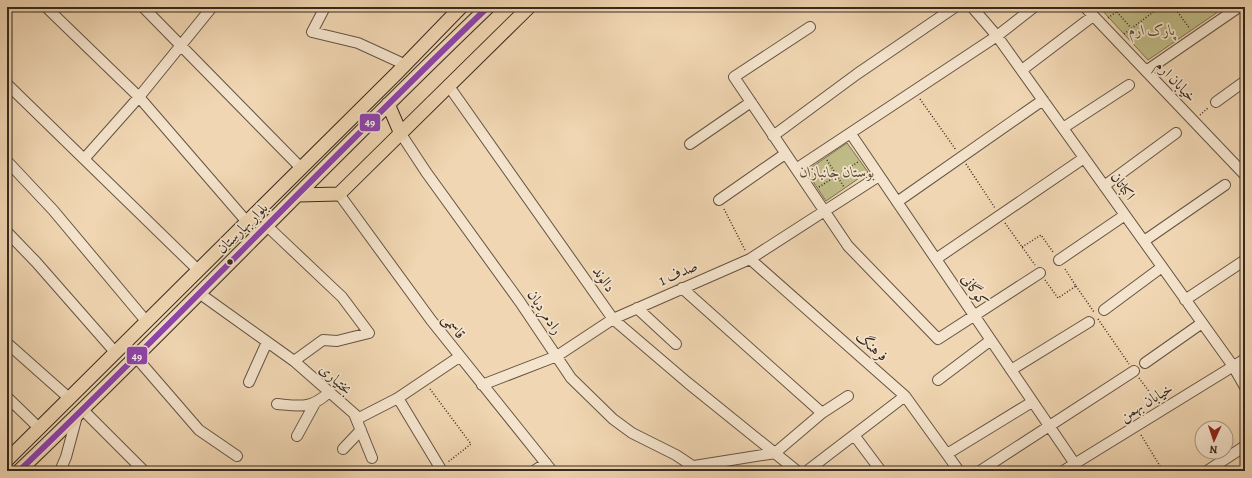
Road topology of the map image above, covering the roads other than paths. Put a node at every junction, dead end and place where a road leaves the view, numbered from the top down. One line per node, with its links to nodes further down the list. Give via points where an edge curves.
1 (46, 7): 24 (street)
2 (143, 7): 16 (street)
3 (212, 7): 16 (street)
4 (325, 7): 17 (street, via 312,32 358,43)
5 (461, 7): 17 (main road, بلوار بهارستان)
6 (488, 7): 28 (main road, بلوار بهارستان)
7 (529, 7): 22 (main road)
8 (955, 7): 33 (street, via 857,74)
9 (972, 7): 15 (street, اکباتان)
10 (1034, 7): 15 (street)
11 (1085, 7): 13 (street, خیابان ارم)
12 (1239, 7): 19 (street)
13 (1097, 20): 18 (street); 19 (street, خیابان ارم)
14 (810, 27): 26 (street, via 734,77)
15 (997, 36): 18 (street, اکباتان); 32 (street)
16 (181, 45): 24 (street); 39 (street)
17 (406, 64): 39 (main road, بلوار بهارستان)
18 (1022, 70): 25 (street, اکباتان)
19 (1146, 71): 41 (street, خیابان ارم)
20 (1245, 80): 27 (street)
21 (7, 84): 37 (street)
22 (448, 85): 31 (main road); 68 (street, دالوند)
23 (1129, 85): 29 (street)
24 (139, 97): 37 (street); 51 (street)
25 (1043, 100): 29 (street, اکباتان); 48 (street)
26 (751, 102): 33 (street); 34 (street)
27 (1216, 102)
28 (388, 104): 31 (main road); 45 (main road, بلوار بهارستان)
29 (1063, 128): 36 (street, اکباتان)
30 (1176, 133): 44 (street)
31 (401, 134): 46 (main road); 78 (street, رادمردیان)
32 (851, 134): 40 (street); 42 (street, کوگانی)
33 (773, 136): 35 (street)
34 (690, 144)
35 (786, 154): 40 (street); 47 (street)
36 (1084, 158): 44 (street, اکباتان); 56 (street)
37 (84, 159): 60 (street)
38 (7, 161): 69 (street, via 53,210)
39 (301, 168): 51 (main road, بلوار بهارستان)
40 (796, 169): 49 (street)
41 (1245, 175)
42 (879, 176): 48 (street, کوگانی); 49 (street, صدف 1)
43 (1225, 185): 54 (street)
44 (1104, 186): 50 (street, اکباتان)
45 (298, 194): 46 (main road); 52 (main road, بلوار بهارستان)
46 (339, 194): 79 (street, قاسمی)
47 (719, 200)
48 (897, 202): 56 (street, کوگانی)
49 (824, 212): 55 (street, صدف 1); 67 (street, via 848,246 938,339)
50 (1125, 215): 54 (street, اکباتان); 57 (street)
51 (247, 222): 60 (main road, بلوار بهارستان)
52 (267, 226): 63 (main road, بلوار بهارستان); 81 (street, via 342,297 369,333 337,341 323,340)
53 (7, 232): 76 (street)
54 (1144, 241): 59 (street, اکباتان)
55 (750, 259): 62 (street, صدف 1); 92 (street, فرهنگ)
56 (936, 259): 67 (street, کوگانی)
57 (1059, 260)
58 (1245, 260): 64 (street)
59 (1162, 267): 64 (street, اکباتان); 66 (street)
60 (198, 270): 69 (main road, بلوار بهارستان)
61 (1040, 273): 67 (street)
62 (682, 288): 65 (street, صدف 1); 100 (street)
63 (199, 293): 73 (street, بختیاری); 77 (main road, بلوار بهارستان)
64 (1185, 300): 71 (street, اکباتان)
65 (637, 308): 68 (street, صدف 1); 75 (street)
66 (1104, 310)
67 (974, 315): 72 (street, کوگانی)
68 (613, 318): 78 (street, صدف 1); 109 (street, دالوند)
69 (146, 322): 76 (main road, بلوار بهارستان)
70 (1089, 322): 84 (street)
71 (1202, 324): 82 (street); 83 (street, اکباتان)
72 (991, 340): 84 (street, کوگانی); 86 (street)
73 (267, 342): 81 (street, بختیاری); 87 (street)
74 (7, 343): 94 (street)
75 (676, 344)
76 (115, 352): 94 (main road, بلوار بهارستان)
77 (135, 356): 99 (main road, بلوار بهارستان); 111 (street, via 200,430)
78 (557, 356): 88 (street, صدف 1); 116 (street, رادمردیان, via 571,378 613,419 632,433 676,455)
79 (460, 357): 88 (street, قاسمی); 95 (street, بختیاری)
80 (1245, 359): 83 (street, خیابان بهمن)
81 (294, 361): 90 (street, بختیاری)
82 (1145, 363)
83 (1233, 366): 89 (street, اکباتان); 114 (street, خیابان بهمن)
84 (1011, 370): 96 (street, کوگانی)
85 (1134, 371): 102 (street)
86 (938, 380)
87 (248, 382)
88 (482, 385): 115 (street, قاسمی)
89 (1245, 387)
90 (328, 393): 97 (street); 101 (street, بختیاری)
91 (848, 396): 100 (street)
92 (906, 396): 105 (street); 110 (street, فرهنگ)
93 (7, 397): 103 (street)
94 (69, 398): 103 (main road, بلوار بهارستان)
95 (398, 398): 101 (street, بختیاری, via 362,417); 117 (street)
96 (1032, 402): 102 (street, کوگانی); 110 (street)
97 (315, 403): 98 (street, via 308,406); 106 (street)
98 (277, 404)
99 (79, 413): 118 (main road, بلوار بهارستان); 119 (street); 120 (street)
100 (822, 414): 109 (street)
101 (355, 416): 104 (street)
102 (1049, 427): 114 (street, کوگانی); 126 (street)
103 (39, 428): 113 (main road, بلوار بهارستان)
104 (361, 430): 108 (street); 112 (street)
105 (854, 435): 123 (street); 124 (street)
106 (297, 436)
107 (1245, 446): 128 (street)
108 (343, 449)
109 (775, 453): 116 (street); 122 (street, دالوند)
110 (947, 454): 125 (street, فرهنگ)
111 (237, 456)
112 (372, 458)
113 (7, 460)
114 (1074, 464): 127 (street, خیابان بهمن)
115 (549, 467): 121 (street)
116 (695, 469)
117 (440, 470)
118 (19, 471)
119 (60, 471)
120 (144, 471)
121 (534, 471)
122 (797, 471)
123 (807, 471)
124 (881, 471)
125 (959, 471)
126 (980, 471)
127 (1063, 471)
128 (1207, 471)

